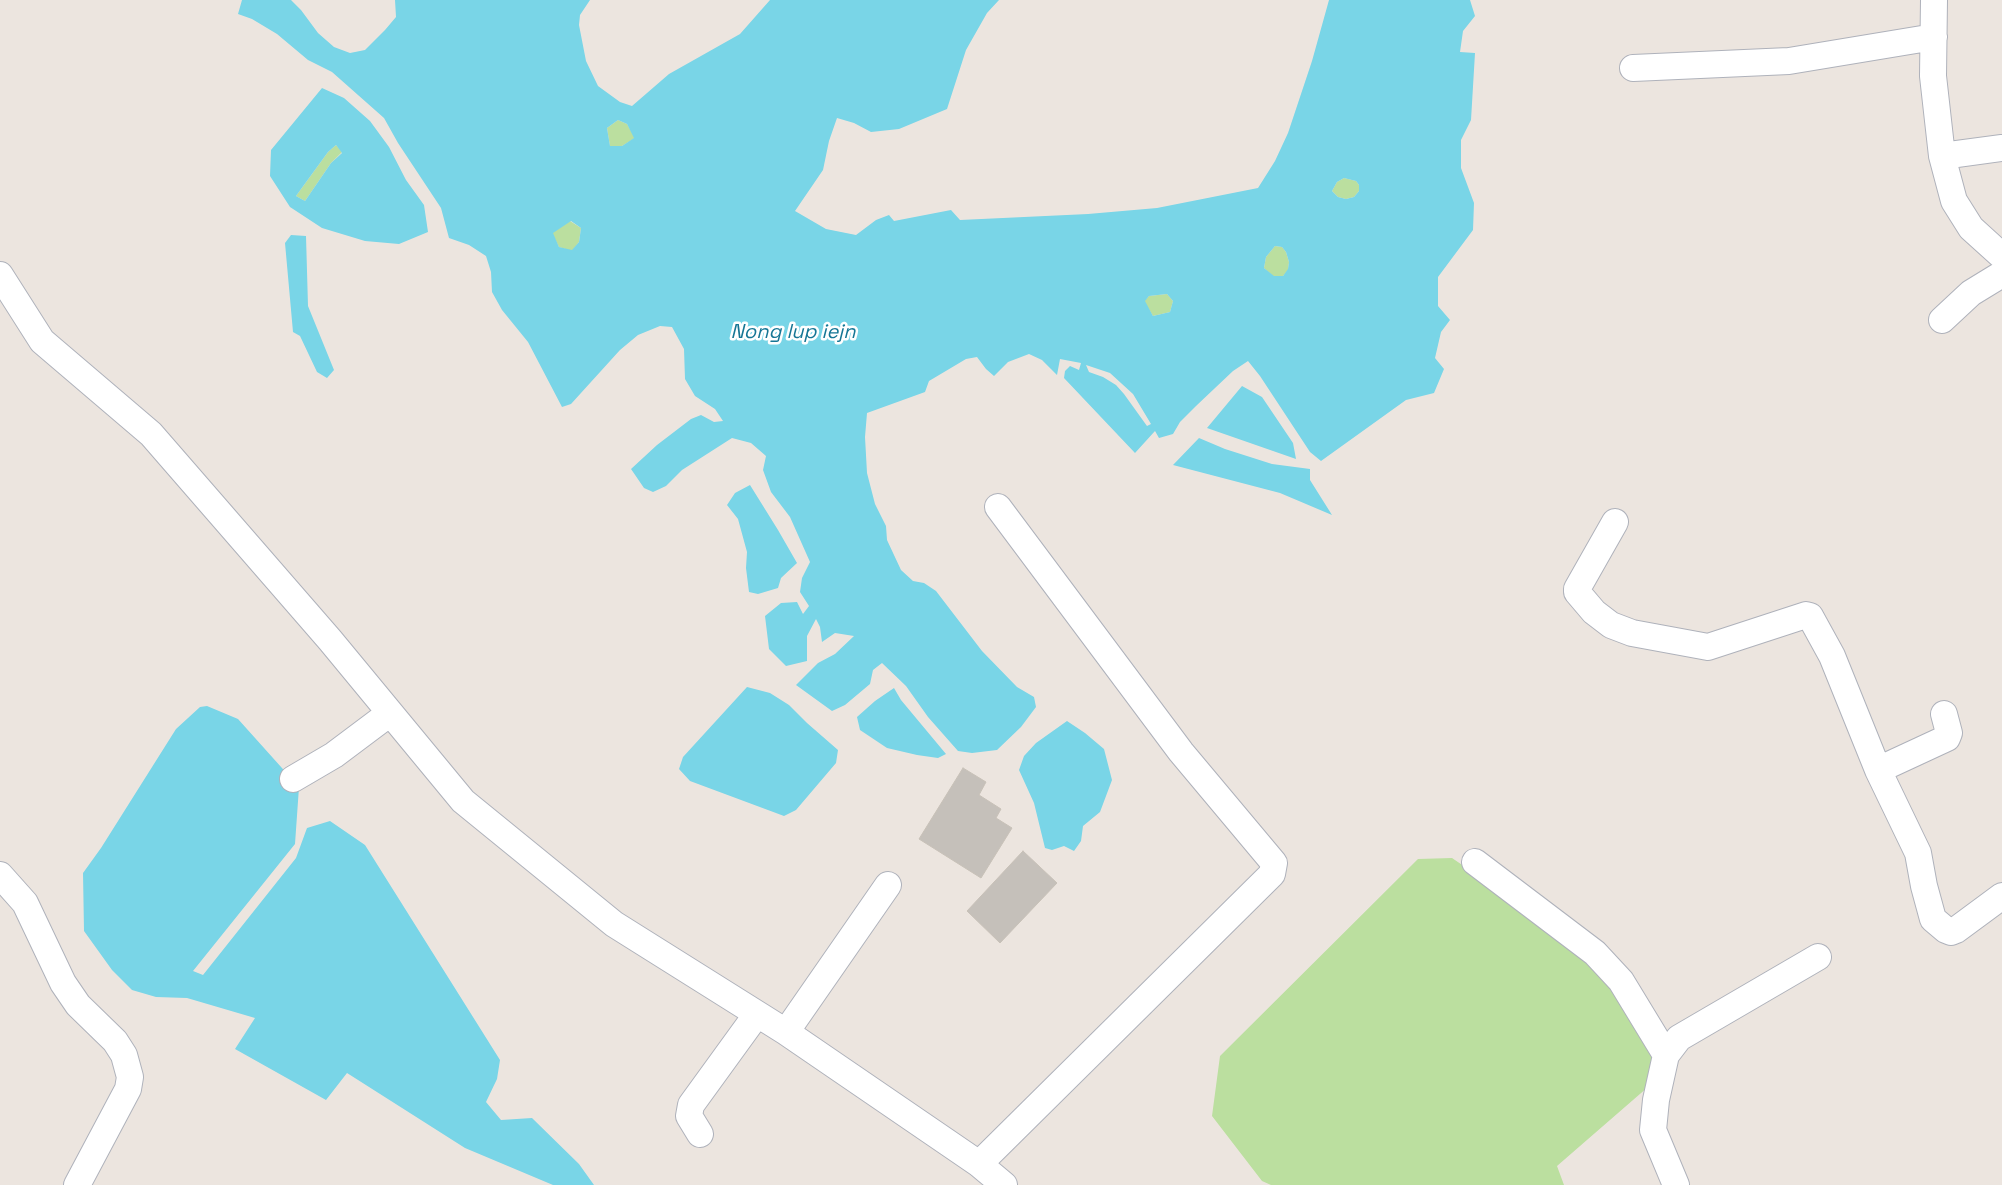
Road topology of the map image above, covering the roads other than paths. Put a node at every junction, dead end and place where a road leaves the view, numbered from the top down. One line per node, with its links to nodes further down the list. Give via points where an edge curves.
1 (1934, 0): 2 (street)
2 (1934, 37): 3 (street, via 1789,61); 5 (street, via 1932,76)
3 (1633, 68)
4 (2002, 148): 5 (street)
5 (1942, 156): 6 (street, via 1954,201 1971,228)
6 (2002, 256)
7 (2002, 274): 9 (street, via 1971,293)
8 (0, 275): 12 (street, via 42,340 151,434)
9 (1942, 320)
10 (998, 507): 25 (street, via 1181,752 1274,863 1272,874)
11 (1614, 522): 14 (street, via 1577,589 1594,612 1611,626 1632,633 1708,647 1810,616 1832,656)
12 (390, 712): 15 (street, via 334,755); 21 (street, via 463,801 614,924)
13 (1944, 714): 14 (street, via 1949,733 1947,738)
14 (1878, 770): 19 (street, via 1918,853 1924,886 1937,924 1951,932 1956,930)
15 (293, 779)
16 (1475, 862): 23 (street, via 1595,953 1621,981)
17 (0, 875): 26 (street, via 24,903 62,983 124,1055 130,1077 128,1089)
18 (888, 885): 22 (street)
19 (2002, 896)
20 (1818, 957): 23 (street, via 1679,1038)
21 (758, 1014): 22 (street); 24 (street, via 691,1105 689,1116)
22 (786, 1032): 25 (street)
23 (1666, 1055): 28 (street, via 1653,1130)
24 (700, 1134)
25 (979, 1164): 27 (street)
26 (78, 1185)
27 (1004, 1185)
28 (1676, 1185)

